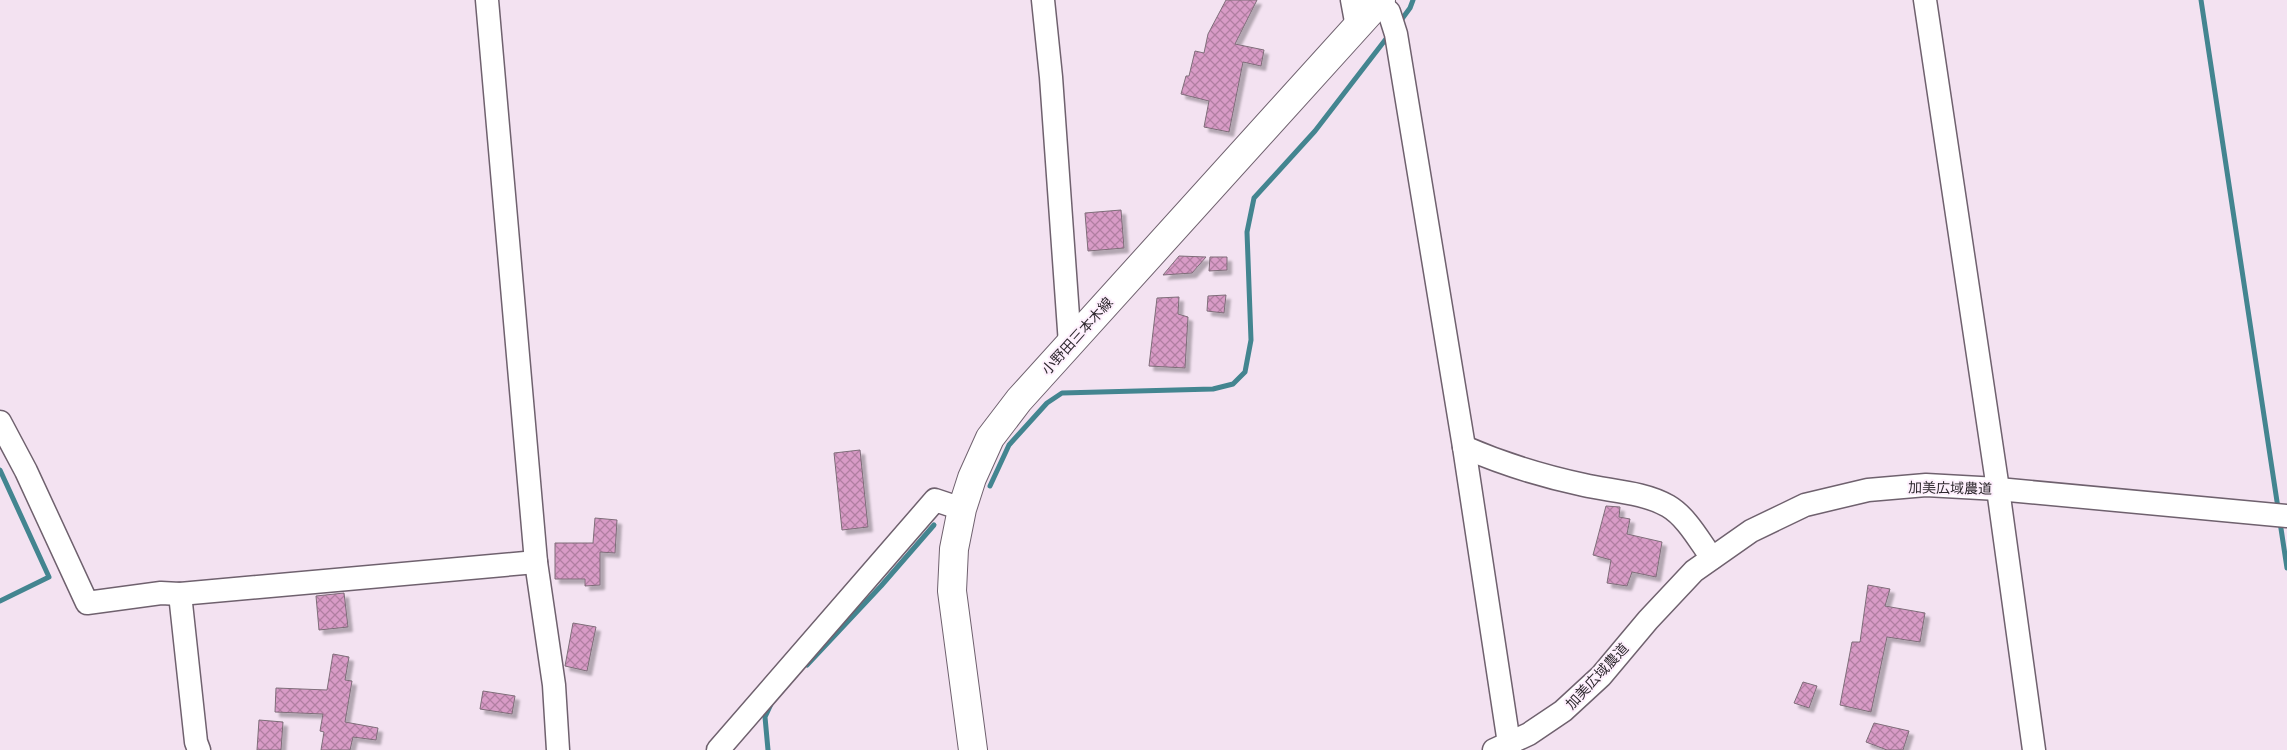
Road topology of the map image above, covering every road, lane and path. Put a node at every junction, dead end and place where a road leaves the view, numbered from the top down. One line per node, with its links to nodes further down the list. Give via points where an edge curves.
1 (487, 0): 14 (street)
2 (1044, 0): 7 (street)
3 (1352, 0): 6 (street)
4 (1925, 0): 10 (street)
5 (1380, 1): 6 (main road, 小野田三本木線); 9 (street, via 1389,12 1396,34)
6 (1357, 27): 7 (main road, 小野田三本木線)
7 (1070, 344): 11 (main road, 小野田三本木線, via 1019,400 990,438)
8 (0, 422): 15 (street, via 87,602)
9 (1464, 447): 13 (street, via 1504,465 1640,496 1668,506 1682,518); 16 (street)
10 (1998, 489): 12 (street, 加美広域農道); 13 (street, 加美広域農道, via 1926,485 1859,492 1805,505 1751,531); 21 (street)
11 (962, 509): 19 (street, via 935,500); 20 (main road, 小野田三本木線, via 954,549 952,591)
12 (2280, 515)
13 (1712, 558): 16 (street, 加美広域農道, via 1694,571 1601,676 1563,712)
14 (536, 562): 15 (street); 18 (street, via 554,685)
15 (180, 594): 17 (street)
16 (1505, 748)
17 (199, 750)
18 (558, 750)
19 (718, 750)
20 (973, 750)
21 (2034, 750)

